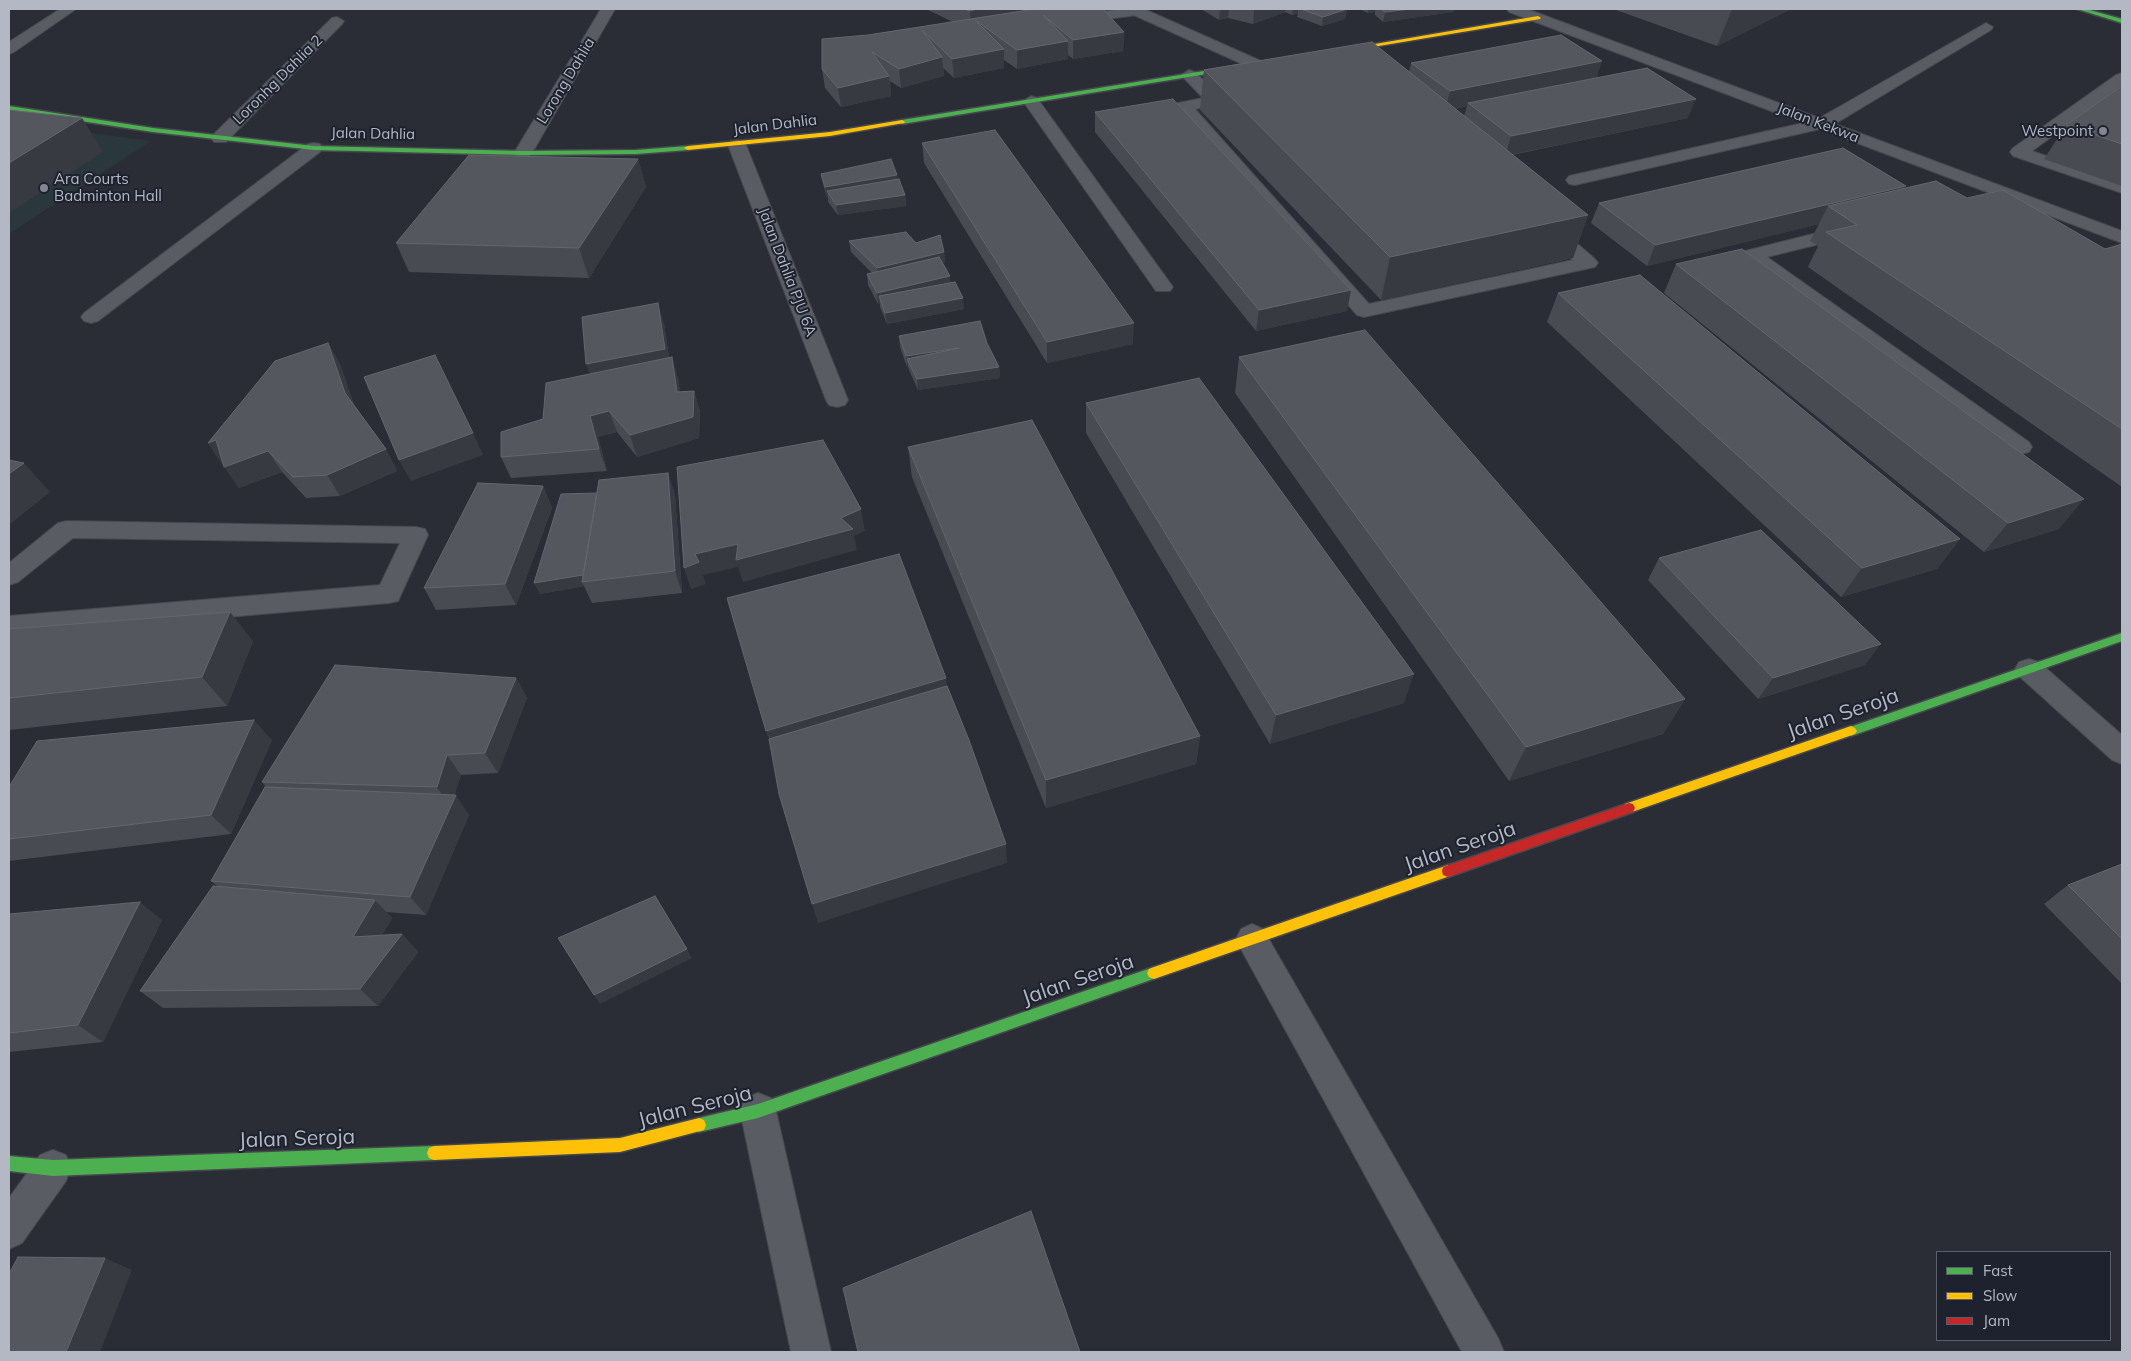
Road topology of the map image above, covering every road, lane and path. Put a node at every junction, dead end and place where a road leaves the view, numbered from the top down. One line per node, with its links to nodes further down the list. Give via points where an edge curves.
1 (69, 9): 12 (street)
2 (608, 9): 25 (street, Lorong Dahlia)
3 (1514, 9): 7 (street, Jalan Kekwa)
4 (1134, 10): 9 (street); 14 (street)
5 (2085, 10): 6 (street); 10 (street)
6 (2122, 17)
7 (1538, 18): 13 (street); 21 (street, Jalan Kekwa)
8 (337, 21): 22 (street, Loronhg Dahlia 2)
9 (1060, 21)
10 (2122, 21)
11 (1986, 27): 21 (street)
12 (9, 49)
13 (1323, 53)
14 (1253, 65): 15 (street, Jalan Dahlia); 17 (street)
15 (1189, 75): 18 (street); 19 (street, Jalan Dahlia)
16 (2122, 78): 27 (street, via 2019,152)
17 (1264, 90): 18 (street); 18 (street, via 1370,73 1588,263 1364,311 1184,106)
18 (1214, 100)
19 (1031, 101): 23 (street, Jalan Dahlia, via 830,134); 30 (street)
20 (9, 108): 22 (street, Jalan Dahlia)
21 (1822, 124): 26 (street); 29 (street, Jalan Kekwa)
22 (220, 138): 24 (street, Jalan Dahlia)
23 (736, 145): 25 (street, Jalan Dahlia, via 636,152); 32 (street, Jalan Dahlia PJU 6A)
24 (314, 148): 25 (street, Jalan Dahlia); 31 (street)
25 (523, 153)
26 (1575, 180)
27 (2122, 188)
28 (1867, 227): 33 (street, via 1752,255)
29 (2122, 238)
30 (1163, 287)
31 (91, 316)
32 (837, 400)
33 (2022, 447)
34 (9, 576): 35 (street, via 67,529 416,535 389,594)
35 (9, 626)
36 (2122, 637): 37 (street, Jalan Seroja)
37 (2029, 669): 38 (street); 39 (street, Jalan Seroja)
38 (2122, 752)
39 (1252, 939): 40 (street, Jalan Seroja); 45 (street)
40 (758, 1111): 42 (street, Jalan Seroja, via 620,1145); 44 (street)
41 (9, 1164): 42 (street, Jalan Seroja)
42 (53, 1168): 43 (street)
43 (9, 1230)
44 (811, 1352)
45 (1484, 1352)

